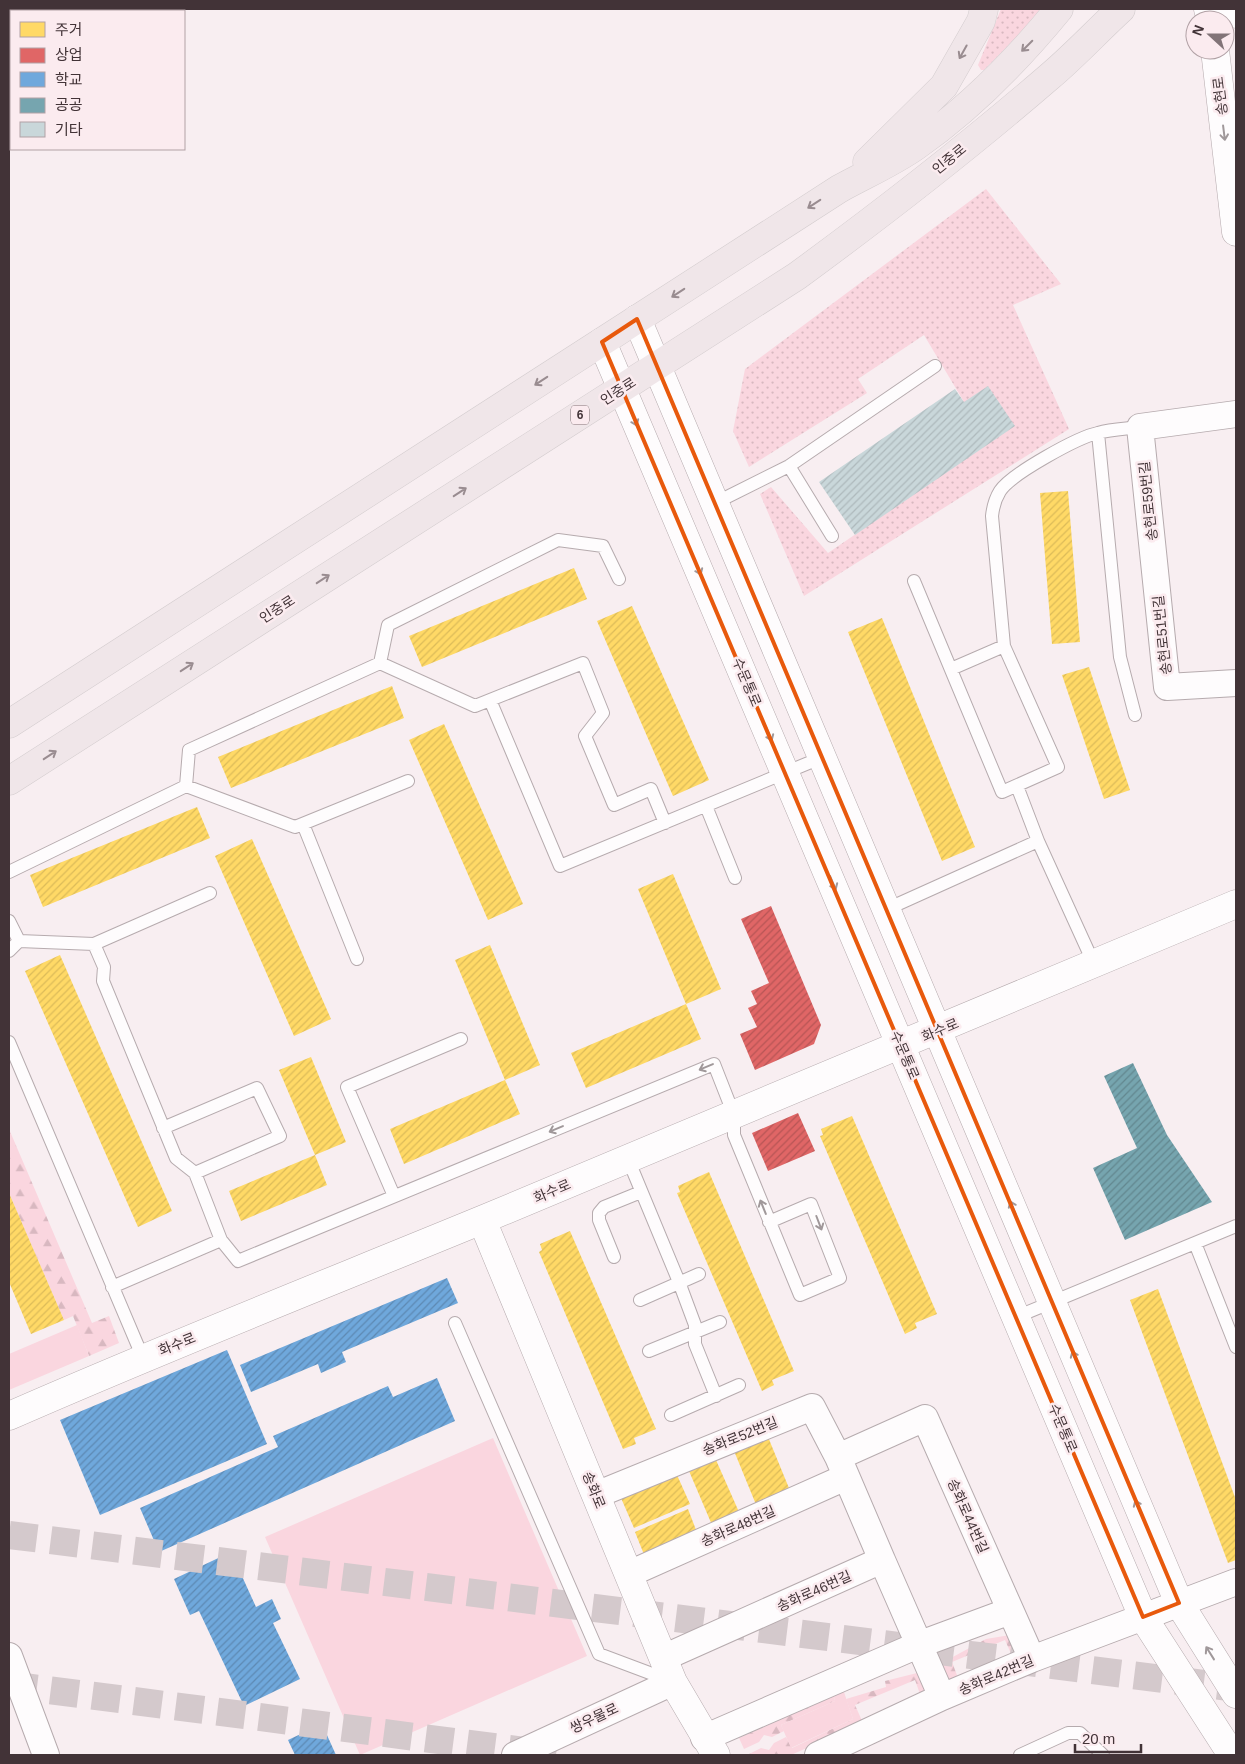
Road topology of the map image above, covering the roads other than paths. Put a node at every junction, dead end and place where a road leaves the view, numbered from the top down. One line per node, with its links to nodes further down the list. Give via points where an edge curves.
1 (984, 9): 7 (main road, one-way to 7, via 981,21 944,86)
2 (1059, 9): 7 (main road, one-way to 7, via 972,101 915,147)
3 (1121, 9): 11 (main road, 인중로 / 6, via 1050,76 864,226 797,276)
4 (1235, 9): 5 (street)
5 (1236, 14)
6 (1215, 60): 8 (street, 송현로, one-way to 8)
7 (838, 189): 9 (main road, one-way to 9)
8 (1236, 232)
9 (637, 319): 10 (main road); 11 (street)
10 (602, 342): 13 (street, 수문통로); 29 (main road, one-way to 29)
11 (656, 366): 13 (main road, 인중로 / 6); 18 (street)
12 (935, 366): 17 (lane)
13 (622, 388): 31 (street, 수문통로, one-way to 31); 32 (main road, 인중로 / 6, one-way to 13)
14 (1236, 414): 15 (street)
15 (1140, 427): 16 (lane); 20 (street, 송현로59번길)
16 (1098, 432): 23 (lane, via 1072,442 1010,481 994,504 992,516); 28 (lane, via 1120,657)
17 (789, 466): 18 (lane); 19 (lane)
18 (715, 503): 30 (street)
19 (832, 536)
20 (1156, 575): 26 (street, 송현로51번길, via 1167,687)
21 (619, 579): 24 (lane, via 603,546 558,540 388,625)
22 (914, 581): 25 (lane)
23 (1004, 646): 25 (lane); 35 (lane, via 1058,767)
24 (380, 664): 27 (lane, via 475,706); 34 (lane, via 190,750)
25 (951, 669): 35 (lane, via 1002,792)
26 (1236, 683)
27 (490, 700): 37 (lane, via 560,866); 37 (lane, via 583,663 603,713 585,736 614,805 651,789)
28 (1134, 715)
29 (9, 724)
30 (823, 757): 31 (lane); 44 (street)
31 (786, 773): 36 (lane); 54 (street, 수문통로, one-way to 54)
32 (9, 781)
33 (408, 781): 38 (lane)
34 (186, 786): 38 (lane, via 295,827); 40 (lane)
35 (1017, 786): 39 (lane)
36 (706, 806): 37 (lane); 41 (lane)
37 (665, 823)
38 (303, 824): 49 (lane)
39 (1038, 840): 44 (lane); 50 (lane)
40 (9, 872)
41 (735, 878)
42 (210, 893): 47 (lane)
43 (1236, 904): 50 (street, 화수로)
44 (887, 909): 51 (street)
45 (9, 920): 46 (lane)
46 (19, 941): 47 (lane); 48 (lane)
47 (94, 944): 56 (lane, via 109,970 103,981)
48 (9, 951)
49 (357, 959)
50 (1094, 964): 51 (street, 화수로)
51 (938, 1031): 54 (street, 화수로); 71 (street, one-way to 51)
52 (461, 1039): 60 (lane, via 347,1087)
53 (9, 1042): 69 (lane)
54 (901, 1046): 55 (street, 화수로); 72 (street, 수문통로)
55 (734, 1115): 57 (street, 화수로); 60 (lane, one-way to 60, via 714,1064); 62 (lane, one-way to 55, via 734,1135)
56 (163, 1128): 58 (lane, via 176,1158); 58 (lane, via 257,1088 280,1136)
57 (628, 1160): 59 (lane); 61 (street, 화수로)
58 (195, 1173): 64 (lane)
59 (641, 1192): 66 (lane, via 604,1207 599,1213); 68 (lane)
60 (394, 1196): 64 (lane, via 238,1261)
61 (482, 1220): 78 (street, 화수로); 84 (street, 송화로)
62 (769, 1222): 62 (lane, one-way to 62, via 811,1204 840,1278 800,1295)
63 (1236, 1226): 65 (lane)
64 (221, 1240): 69 (lane)
65 (1195, 1242): 71 (lane); 76 (lane)
66 (614, 1257)
67 (699, 1274): 68 (lane)
68 (679, 1282): 70 (lane); 75 (lane)
69 (112, 1286): 78 (lane)
70 (640, 1300)
71 (1052, 1302): 72 (lane); 88 (street, one-way to 71)
72 (1016, 1317): 90 (street, 수문통로)
73 (720, 1322): 75 (lane)
74 (455, 1323): 94 (lane, via 599,1654)
75 (695, 1332): 77 (lane); 80 (lane, via 695,1344)
76 (1236, 1347)
77 (649, 1351)
78 (143, 1358): 82 (street, 화수로)
79 (739, 1386): 80 (lane)
80 (716, 1396): 81 (lane)
81 (671, 1415)
82 (9, 1416)
83 (842, 1467): 84 (street, 송화로52번길, via 812,1407); 85 (street); 86 (street, 송화로48번길); 89 (street, 송화로44번길, via 926,1418)
84 (596, 1495): 86 (street, 송화로)
85 (882, 1560): 91 (street); 94 (street, 송화로46번길)
86 (629, 1574): 94 (street, 송화로)
87 (1236, 1582): 88 (street, 송화로42번길)
88 (1179, 1603): 90 (street, 송화로42번길); 95 (street, one-way to 88)
89 (1010, 1610): 91 (street); 93 (street)
90 (1143, 1617): 93 (street, 송화로42번길); 98 (street, 수문통로)
91 (918, 1645): 96 (street); 97 (street)
92 (9, 1656): 99 (street)
93 (1032, 1659): 96 (street, 송화로42번길)
94 (668, 1670): 97 (street, 송화로); 100 (street, 쌍우물로)
95 (1236, 1694)
96 (942, 1698): 101 (street, 송화로42번길)
97 (710, 1747)
98 (1231, 1752)
99 (46, 1755)
100 (515, 1755)
101 (818, 1755)
102 (1020, 1755): 103 (lane, via 1068,1733 1080,1733)
103 (1103, 1755)

